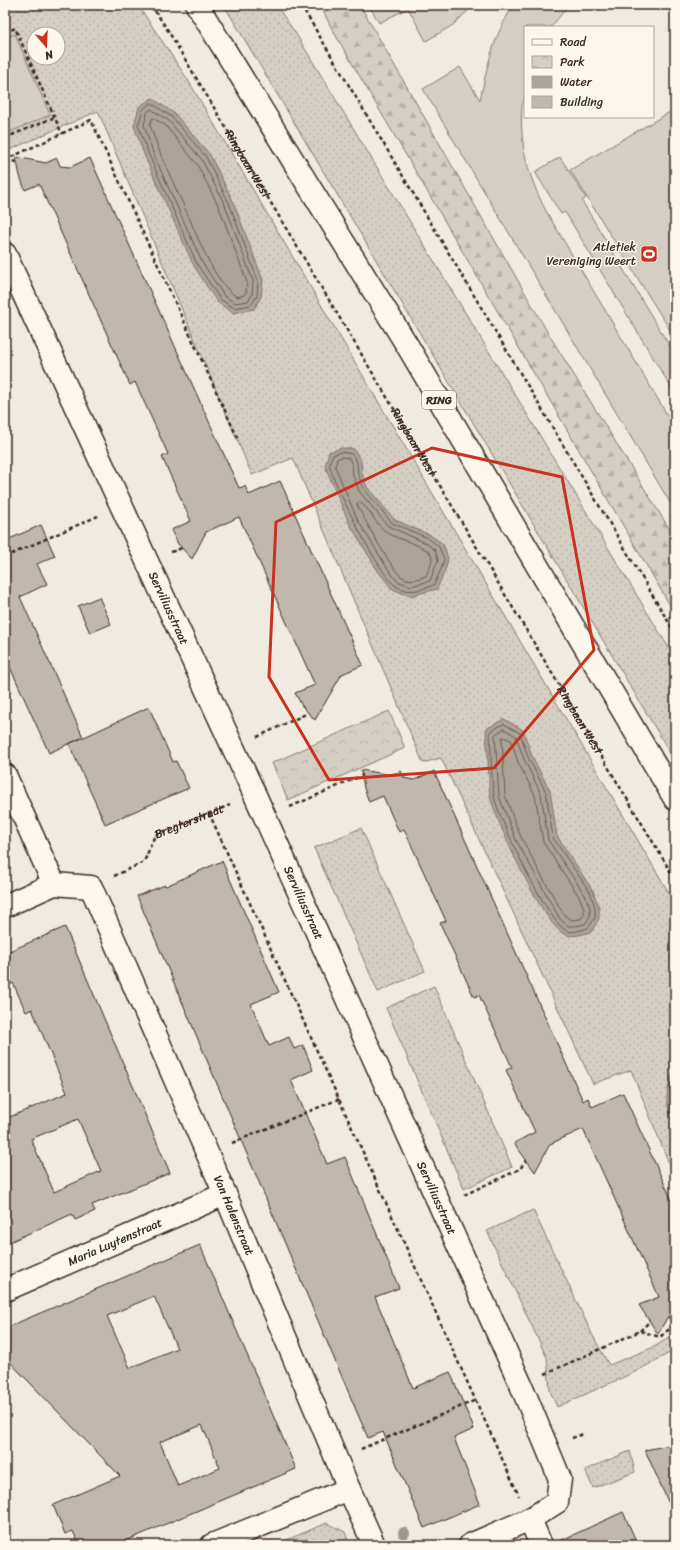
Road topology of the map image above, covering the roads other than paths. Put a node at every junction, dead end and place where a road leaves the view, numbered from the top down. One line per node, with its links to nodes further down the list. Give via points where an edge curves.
1 (197, 5): 4 (street, RING, via 407,345)
2 (5, 254): 10 (street, Serviliusstraat, via 266,818 560,1479 557,1502)
3 (5, 775): 5 (street)
4 (675, 799)
5 (54, 884): 6 (street); 7 (street, Van Halenstraat, via 91,887)
6 (5, 906)
7 (225, 1194): 8 (street, Maria Luytenstraat); 9 (street, Van Halenstraat)
8 (5, 1290)
9 (350, 1489): 11 (street); 12 (street, Van Halenstraat)
10 (530, 1519): 13 (street); 14 (street)
11 (212, 1545)
12 (374, 1545)
13 (470, 1545)
14 (541, 1545)

